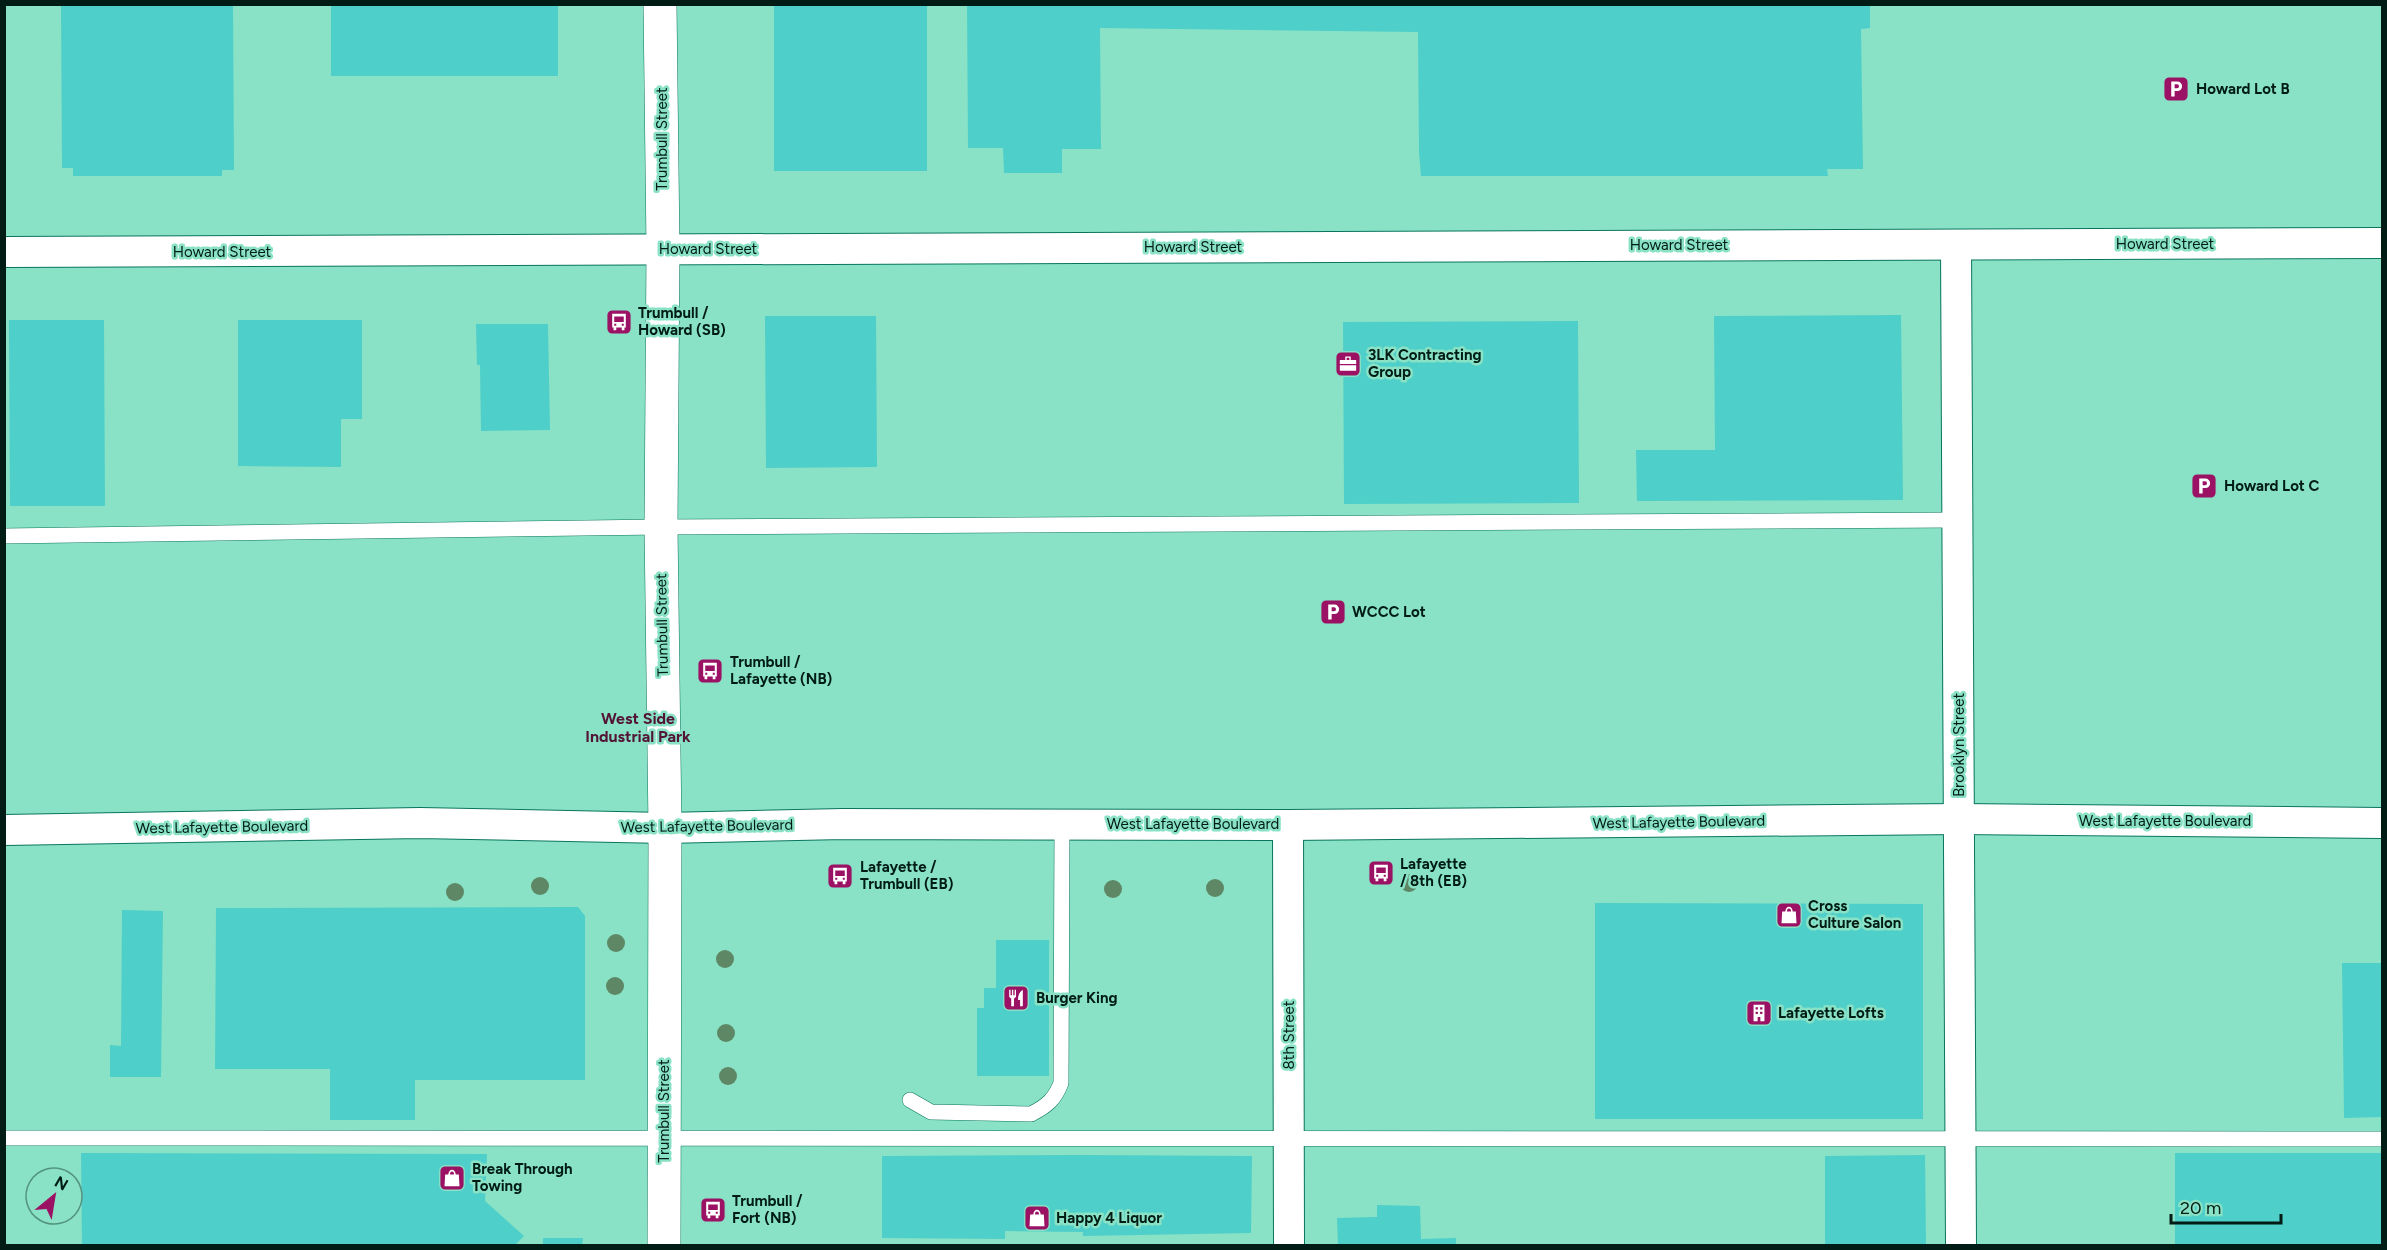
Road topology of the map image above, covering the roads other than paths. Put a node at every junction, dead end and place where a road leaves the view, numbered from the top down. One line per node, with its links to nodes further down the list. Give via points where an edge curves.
1 (660, 4): 4 (street, Trumbull Street)
2 (2382, 243): 3 (street, Howard Street)
3 (1956, 245): 4 (street, Howard Street); 6 (street, Brooklyn Street)
4 (663, 249): 5 (street, Howard Street); 7 (street, Trumbull Street)
5 (4, 252)
6 (1958, 520): 7 (lane); 9 (street, Brooklyn Street)
7 (661, 527): 8 (lane); 13 (street, Trumbull Street)
8 (4, 536)
9 (1960, 819): 10 (street, West Lafayette Boulevard); 12 (street, West Lafayette Boulevard); 19 (street, Brooklyn Street)
10 (2382, 823)
11 (1062, 824): 12 (street, West Lafayette Boulevard); 13 (street, West Lafayette Boulevard); 15 (lane, via 1061,1083 1056,1097 1031,1114 931,1112)
12 (1288, 825): 16 (street, 8th Street)
13 (665, 828): 14 (street, West Lafayette Boulevard, via 420,823); 18 (street, Trumbull Street)
14 (4, 830)
15 (910, 1100)
16 (1289, 1137): 18 (lane); 19 (lane); 22 (street, 8th Street)
17 (4, 1138): 18 (lane)
18 (663, 1139): 21 (street, Trumbull Street)
19 (1960, 1139): 20 (lane); 23 (street, Brooklyn Street)
20 (2382, 1139)
21 (664, 1245)
22 (1289, 1245)
23 (1961, 1245)

